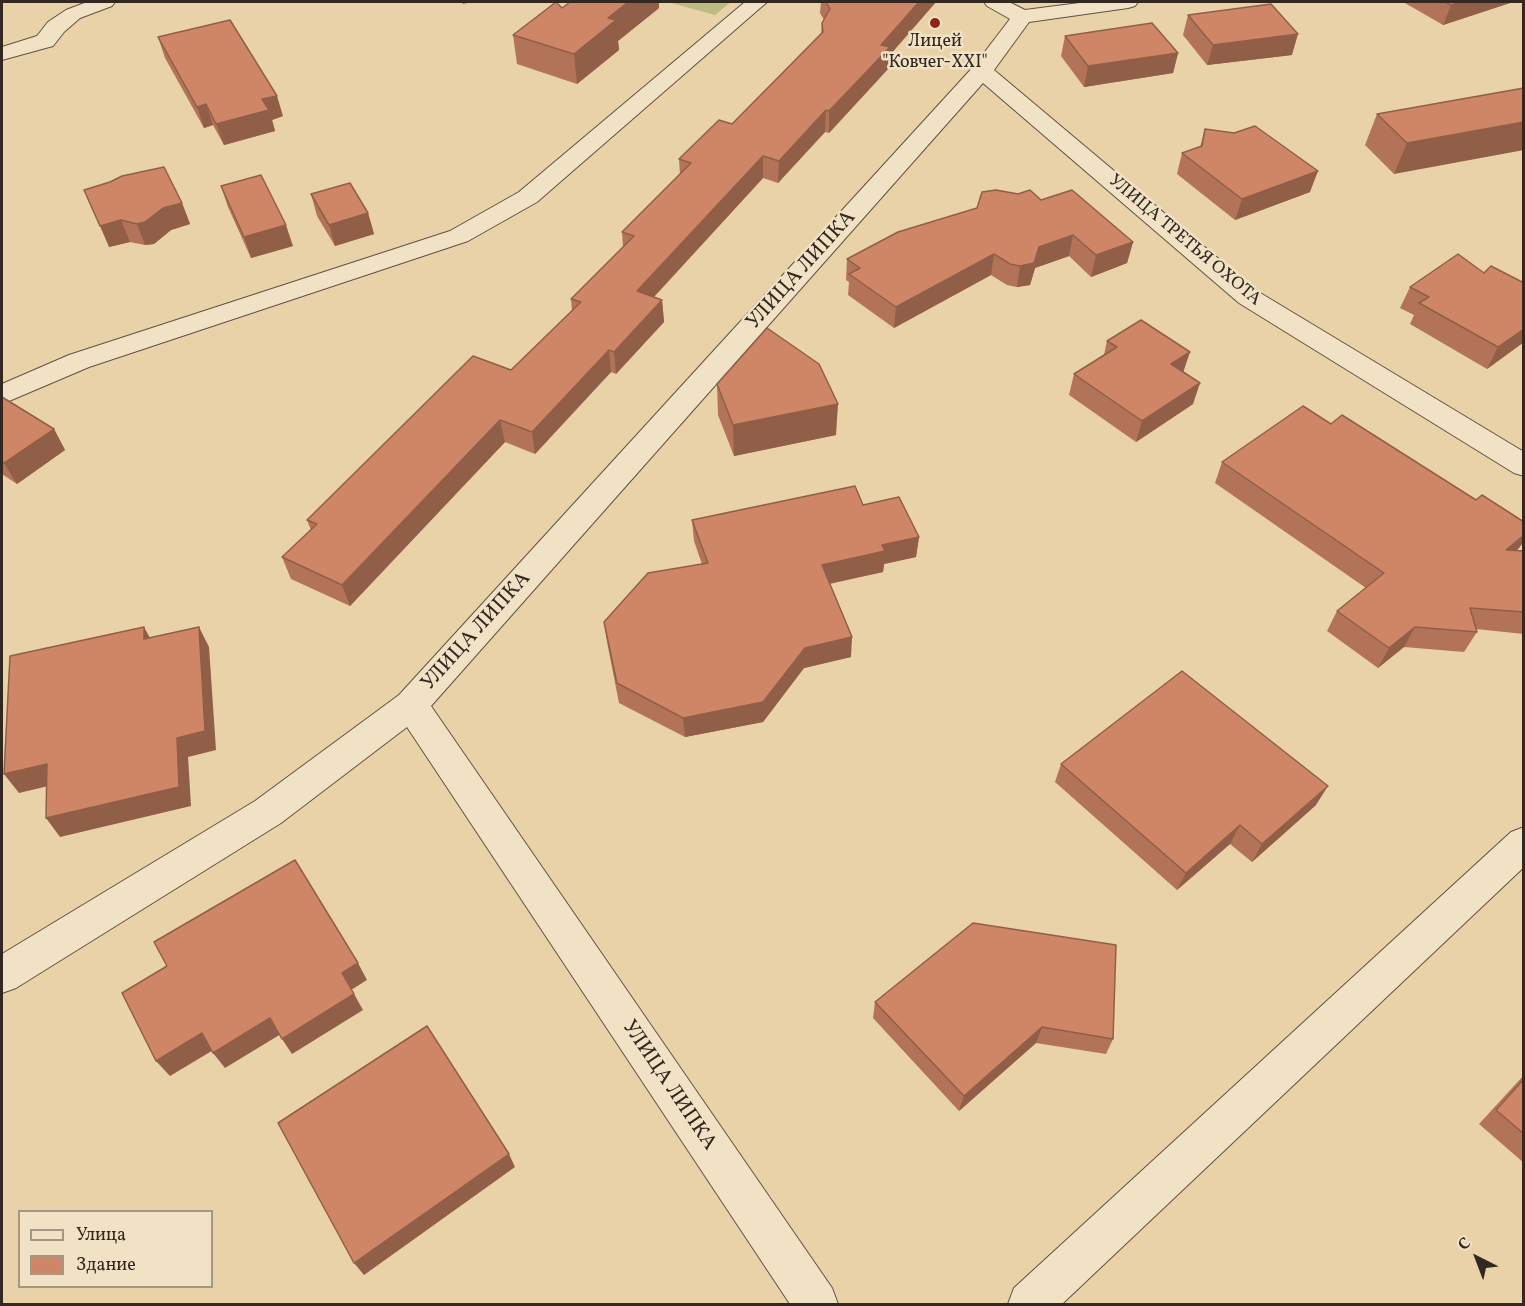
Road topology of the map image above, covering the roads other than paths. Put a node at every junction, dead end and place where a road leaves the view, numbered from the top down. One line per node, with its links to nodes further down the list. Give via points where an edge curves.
1 (105, 2): 6 (street, via 73,14 45,41)
2 (757, 2): 8 (street, via 528,197 459,236 79,362)
3 (994, 2): 5 (street)
4 (1128, 2): 5 (street)
5 (1022, 17): 7 (street, УЛИЦА ЛИПКА)
6 (2, 54)
7 (982, 71): 9 (street, УЛИЦА ТРЕТЬЯ ОХОТА, via 1248,297); 10 (street, УЛИЦА ЛИПКА)
8 (2, 394)
9 (1524, 466)
10 (411, 705): 12 (street, via 268,812); 13 (street, УЛИЦА ЛИПКА)
11 (1524, 843): 14 (street)
12 (2, 975)
13 (816, 1305)
14 (1029, 1305)

